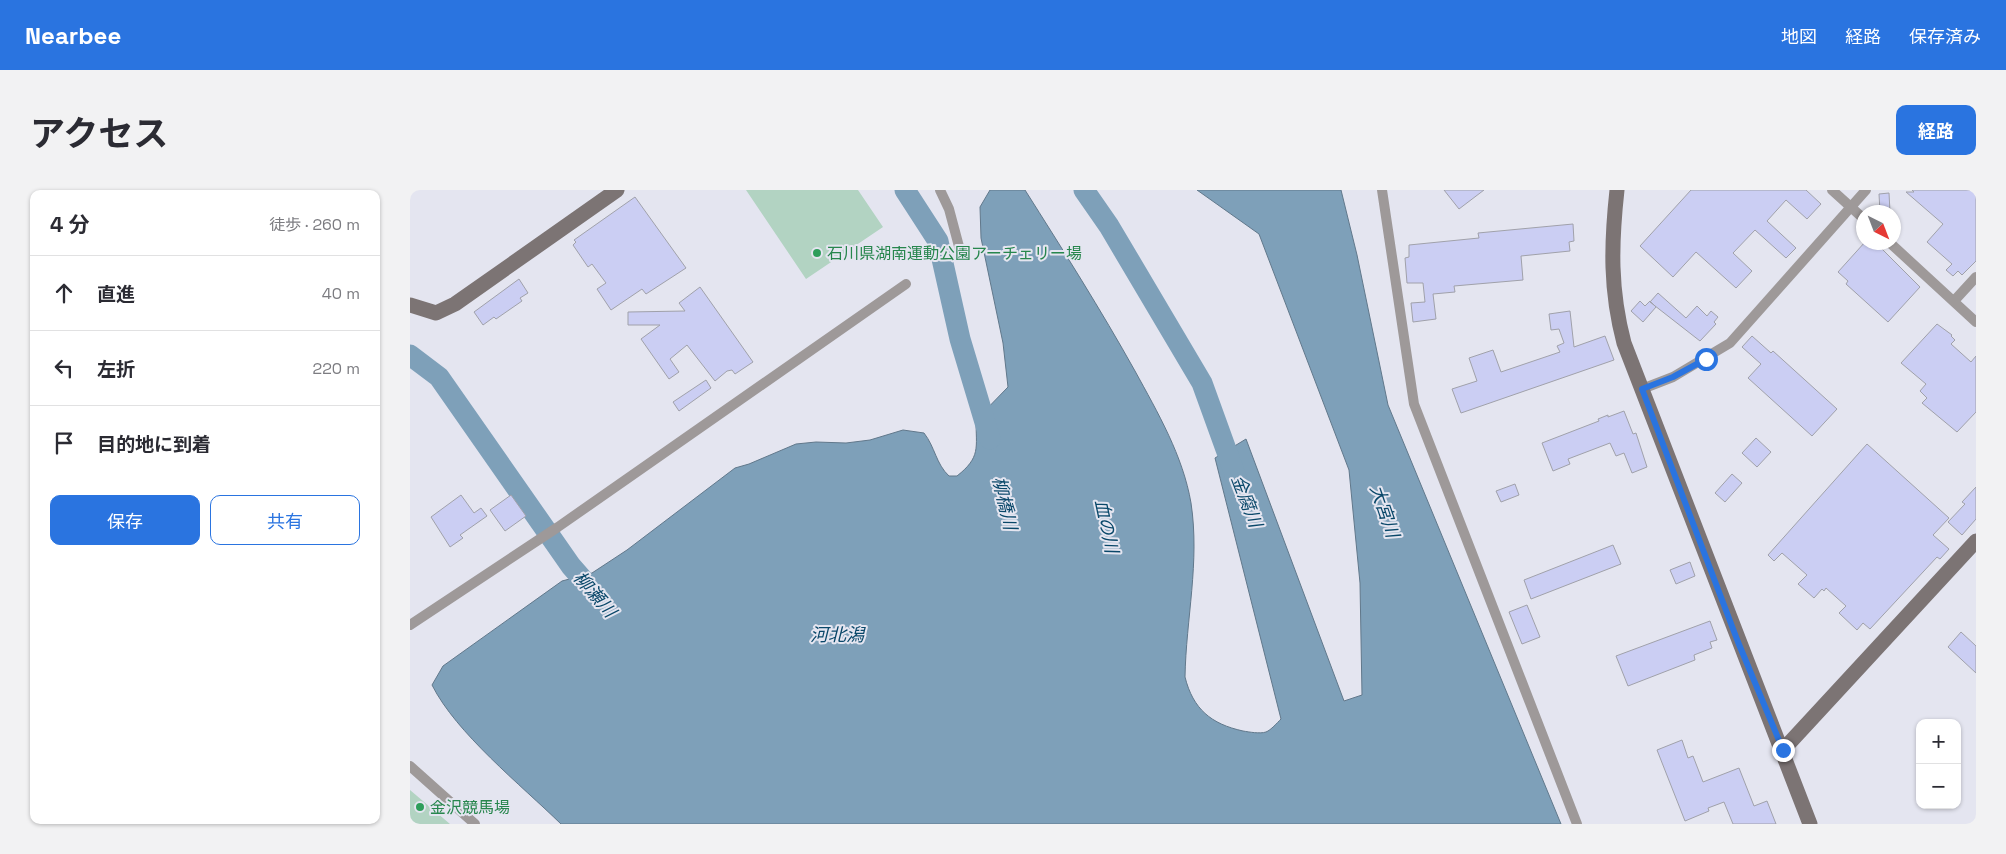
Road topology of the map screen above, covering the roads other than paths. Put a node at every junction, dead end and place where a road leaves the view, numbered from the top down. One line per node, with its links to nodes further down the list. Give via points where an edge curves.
1 (617, 190): 14 (street, via 455,304 436,313)
2 (940, 190): 10 (street)
3 (1382, 190): 22 (street, via 1414,404)
4 (1618, 190): 16 (street, via 1612,233 1616,314)
5 (1832, 190): 7 (street)
6 (1866, 190): 7 (street)
7 (1850, 207): 8 (street); 16 (street, via 1730,343 1673,377)
8 (1856, 212)
9 (1898, 250): 13 (street)
10 (961, 254)
11 (1976, 277): 13 (street)
12 (906, 284): 18 (street, via 558,527)
13 (1954, 301): 15 (street)
14 (410, 305)
15 (1976, 322)
16 (1642, 389): 19 (street, via 1738,642)
17 (1976, 541): 19 (street)
18 (410, 625)
19 (1783, 750): 23 (street)
20 (410, 766): 21 (street)
21 (475, 824)
22 (1577, 824)
23 (1810, 824)

